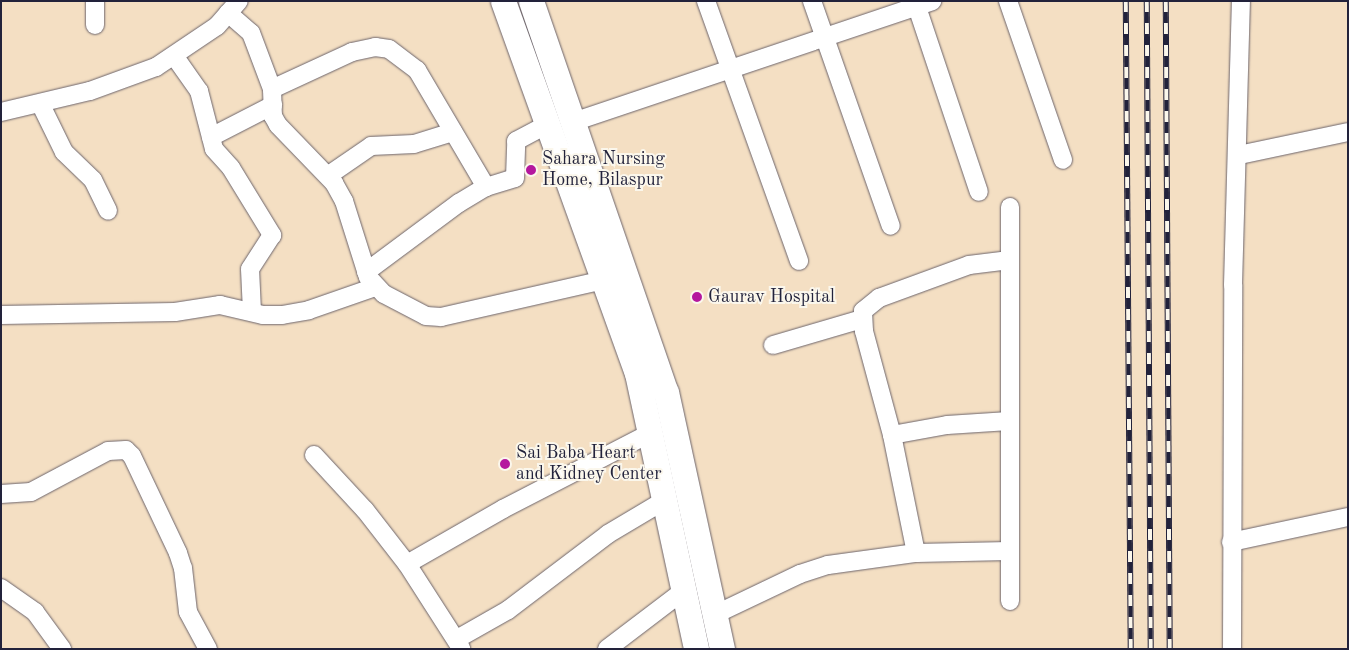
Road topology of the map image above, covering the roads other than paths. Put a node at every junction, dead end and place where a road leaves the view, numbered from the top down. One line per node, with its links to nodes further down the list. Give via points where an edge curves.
1 (95, 1): 10 (street)
2 (503, 1): 18 (main road)
3 (531, 1): 17 (main road)
4 (706, 1): 13 (street)
5 (812, 1): 11 (street)
6 (1008, 1): 24 (street)
7 (1240, 1): 23 (street)
8 (921, 3): 11 (street); 27 (street)
9 (234, 7): 12 (street); 14 (street, via 250,33)
10 (95, 25)
11 (824, 37): 13 (street); 30 (street)
12 (175, 57): 15 (street, via 98,88); 21 (street, via 198,90)
13 (730, 69): 17 (street); 32 (street)
14 (272, 97): 19 (street, via 352,52 375,47 388,49 417,70); 21 (street); 25 (street, via 278,125)
15 (41, 105): 16 (street); 29 (street, via 64,152 93,180)
16 (1, 112)
17 (573, 122): 22 (main road)
18 (548, 124): 22 (main road); 26 (street, via 516,141 515,178)
19 (453, 132): 25 (street, via 414,144 371,146); 26 (street)
20 (1348, 132): 23 (street)
21 (211, 137): 35 (street, via 218,156 231,168 272,235 250,269)
22 (571, 152): 34 (main road); 53 (main road, via 666,392)
23 (1239, 156): 46 (street, via 1233,285)
24 (1063, 160)
25 (329, 175): 33 (street, via 344,201)
26 (486, 187): 33 (street, via 431,223)
27 (979, 192)
28 (1010, 207): 31 (street)
29 (108, 211)
30 (891, 226)
31 (1010, 260): 37 (street, via 969,265 879,298 868,304); 39 (street)
32 (799, 261)
33 (371, 280): 34 (street, via 416,312 441,317); 35 (street, via 309,310 282,315)
34 (604, 280): 40 (main road, via 637,373)
35 (252, 312): 36 (street, via 220,304 175,312)
36 (1, 315)
37 (862, 319): 38 (street); 41 (street)
38 (773, 345)
39 (1009, 421): 41 (street, via 947,424); 47 (street)
40 (652, 432): 44 (main road); 49 (street, via 503,509)
41 (892, 435): 48 (street)
42 (314, 455): 49 (street, via 365,510)
43 (1, 494): 56 (street, via 31,492 108,451 126,450 132,456 178,553 188,612)
44 (665, 500): 51 (main road); 54 (street, via 608,534)
45 (1348, 517): 46 (street)
46 (1231, 542): 60 (street)
47 (1009, 551): 48 (street); 52 (street)
48 (916, 553): 53 (street, via 828,565 800,574)
49 (407, 564): 54 (street)
50 (1, 588): 55 (street, via 35,612)
51 (683, 591): 57 (street); 58 (main road)
52 (1010, 602)
53 (714, 615): 59 (main road)
54 (459, 644)
55 (62, 649)
56 (208, 649)
57 (607, 649)
58 (696, 649)
59 (722, 649)
60 (1232, 649)

